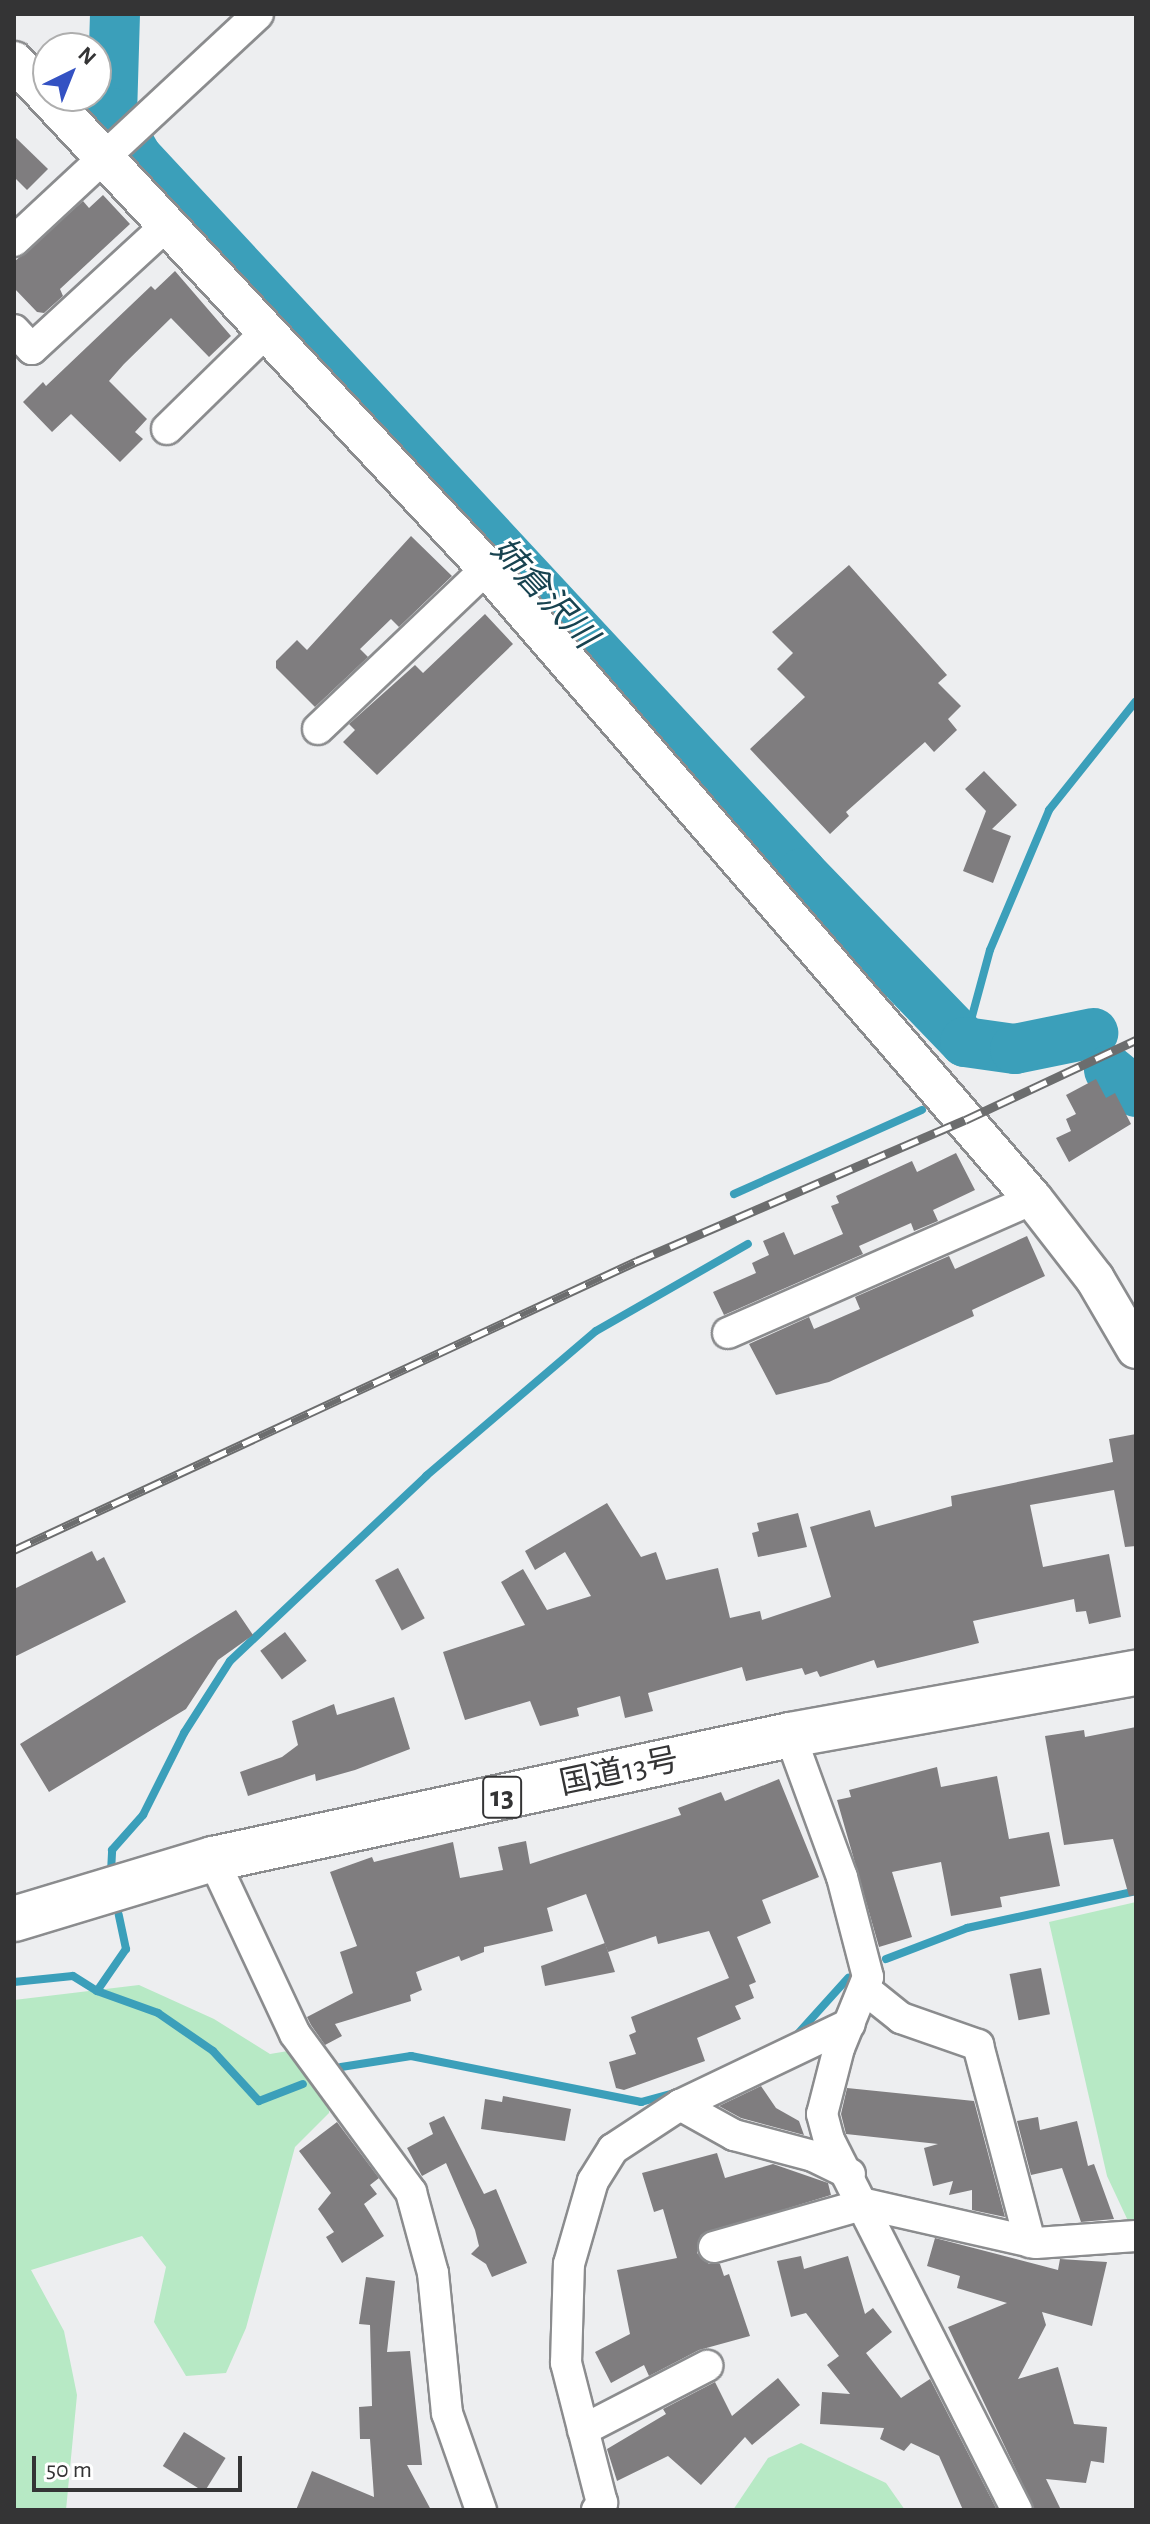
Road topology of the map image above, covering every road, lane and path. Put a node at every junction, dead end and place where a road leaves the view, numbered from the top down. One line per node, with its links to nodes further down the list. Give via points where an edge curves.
1 (258, 14): 3 (street)
2 (14, 61): 3 (street)
3 (103, 158): 4 (street); 5 (street)
4 (167, 225): 6 (street, via 32,349); 7 (street)
5 (14, 241)
6 (14, 330)
7 (266, 332): 8 (street); 9 (street)
8 (167, 429)
9 (487, 568): 10 (street); 11 (street)
10 (318, 729)
11 (1033, 1199): 12 (street); 13 (street, via 1095,1279)
12 (728, 1333)
13 (1136, 1349)
14 (1136, 1673): 15 (highway, 国道13号 / 13)
15 (790, 1735): 16 (highway, 国道13号 / 13); 18 (street, via 842,1877 868,1977)
16 (213, 1859): 17 (highway, 国道13号 / 13); 28 (street, via 295,2034 411,2192 433,2273 447,2413)
17 (14, 1919)
18 (866, 1990): 19 (street); 24 (street, via 901,2018 978,2045)
19 (850, 2024): 20 (street); 21 (street, via 822,2114 829,2140)
20 (680, 2105): 21 (street, via 734,2135 813,2156); 27 (street, via 613,2149 593,2181 569,2264 566,2363)
21 (850, 2174): 22 (street)
22 (865, 2204): 24 (street); 25 (street); 30 (street, via 916,2320)
23 (1136, 2236): 24 (street)
24 (1030, 2242)
25 (714, 2247)
26 (707, 2366): 27 (street)
27 (583, 2430): 29 (street, via 602,2503)
28 (481, 2510)
29 (597, 2510)
30 (1017, 2510)

